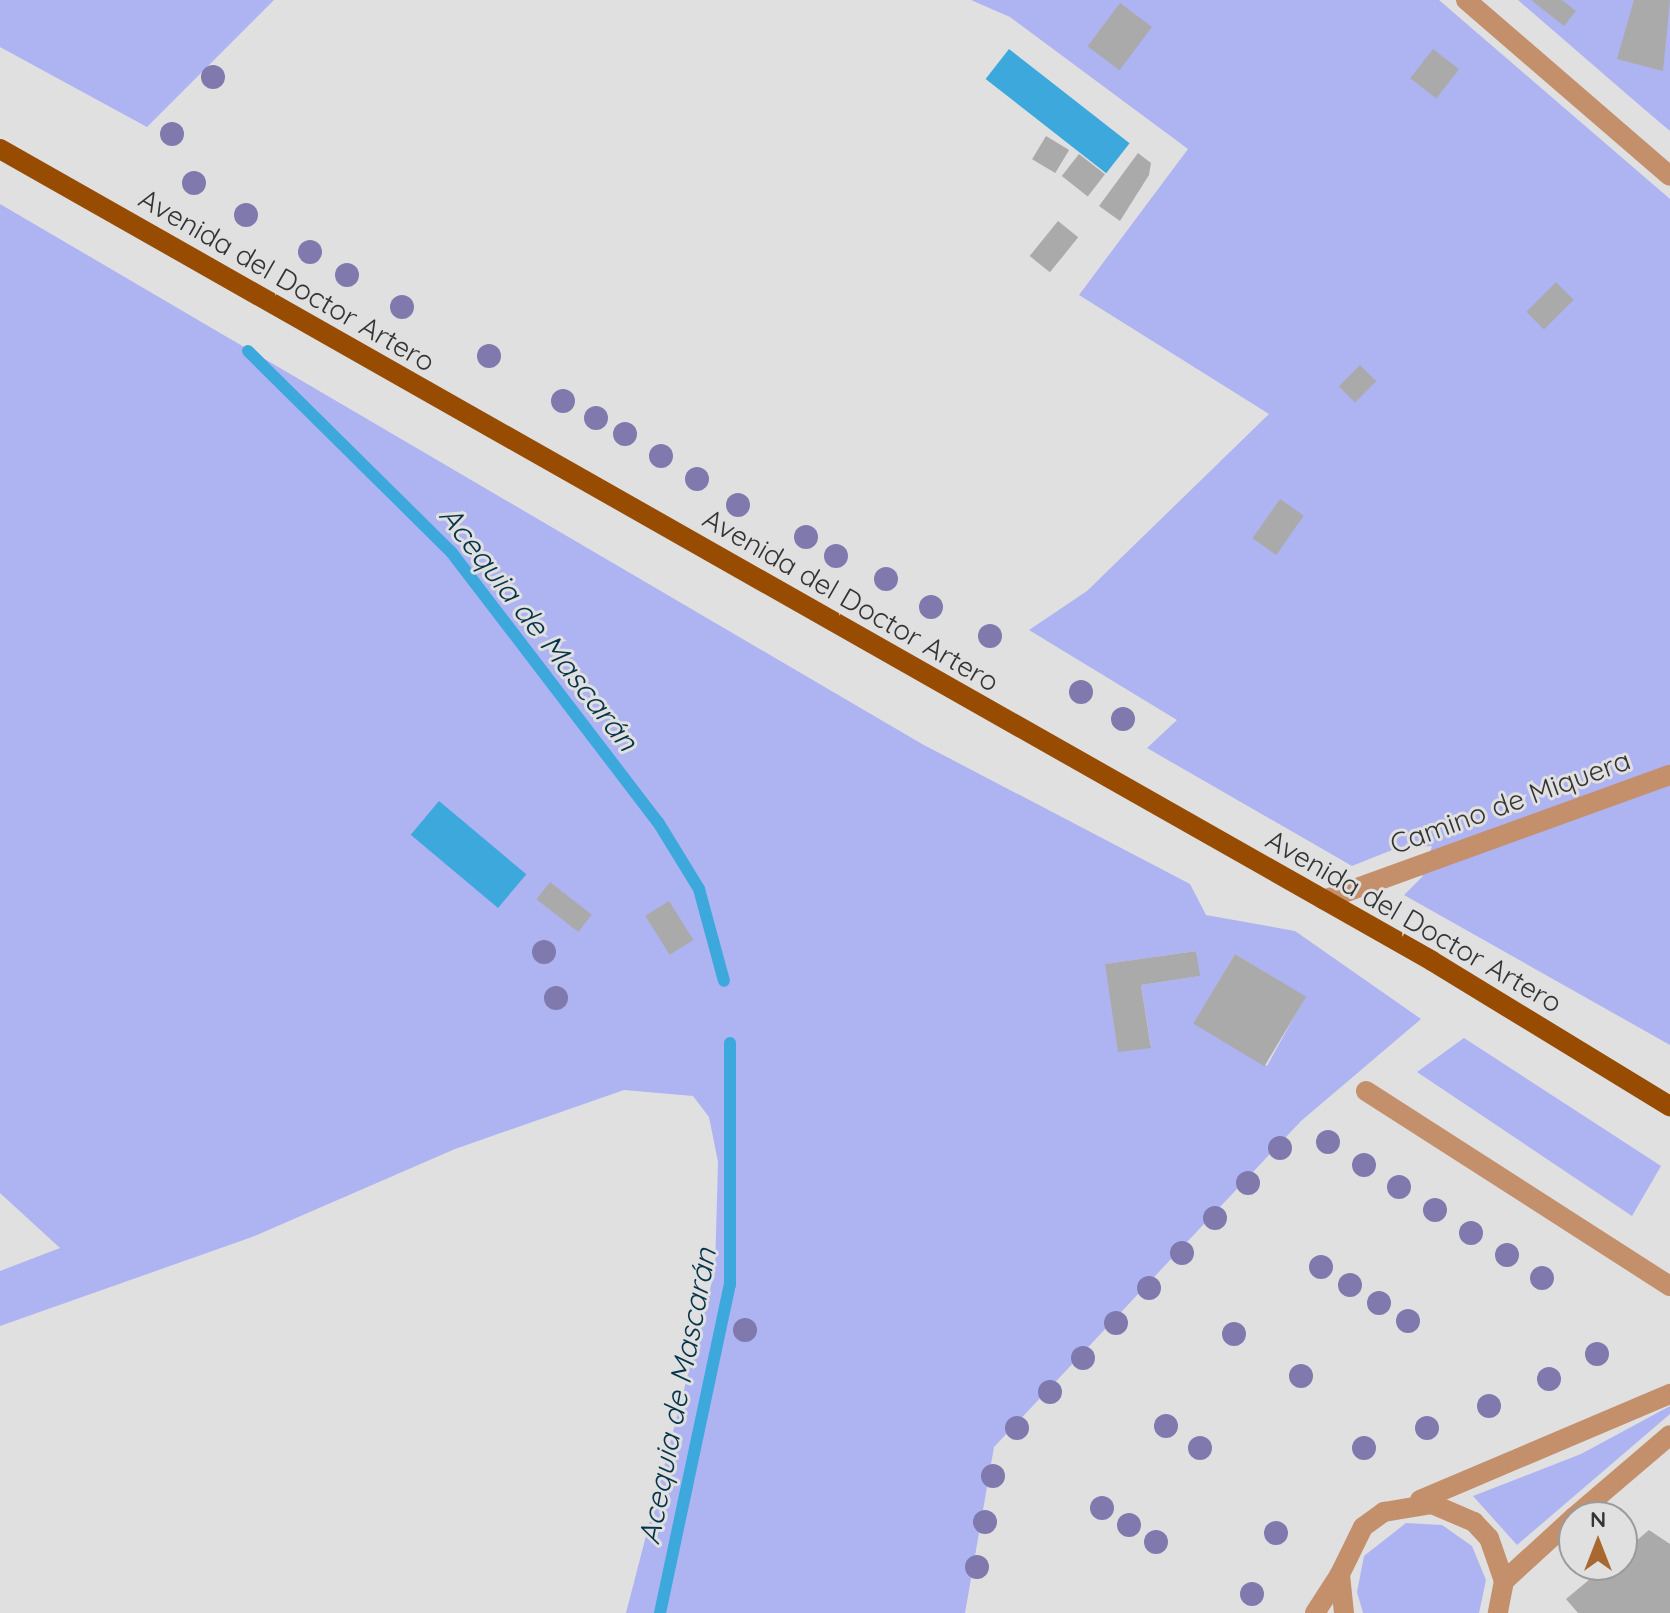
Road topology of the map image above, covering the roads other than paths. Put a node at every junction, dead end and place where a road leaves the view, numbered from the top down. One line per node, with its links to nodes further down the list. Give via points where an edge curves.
1 (1466, 0): 3 (street)
2 (0, 149): 5 (main road, Avenida del Doctor Artero)
3 (1670, 176)
4 (1670, 775): 5 (street, Camino de Miquera)
5 (1324, 900): 7 (main road, Avenida del Doctor Artero)
6 (1366, 1091): 8 (street)
7 (1670, 1106)
8 (1670, 1286)
9 (1670, 1394): 12 (street)
10 (1670, 1435): 11 (street)
11 (1593, 1501)
12 (1409, 1504): 14 (street, via 1363,1527); 15 (street, via 1432,1504 1474,1522 1500,1559)
13 (1558, 1532): 15 (street)
14 (1340, 1574): 16 (street); 17 (street)
15 (1504, 1581): 18 (street)
16 (1315, 1613)
17 (1344, 1613)
18 (1498, 1613)

